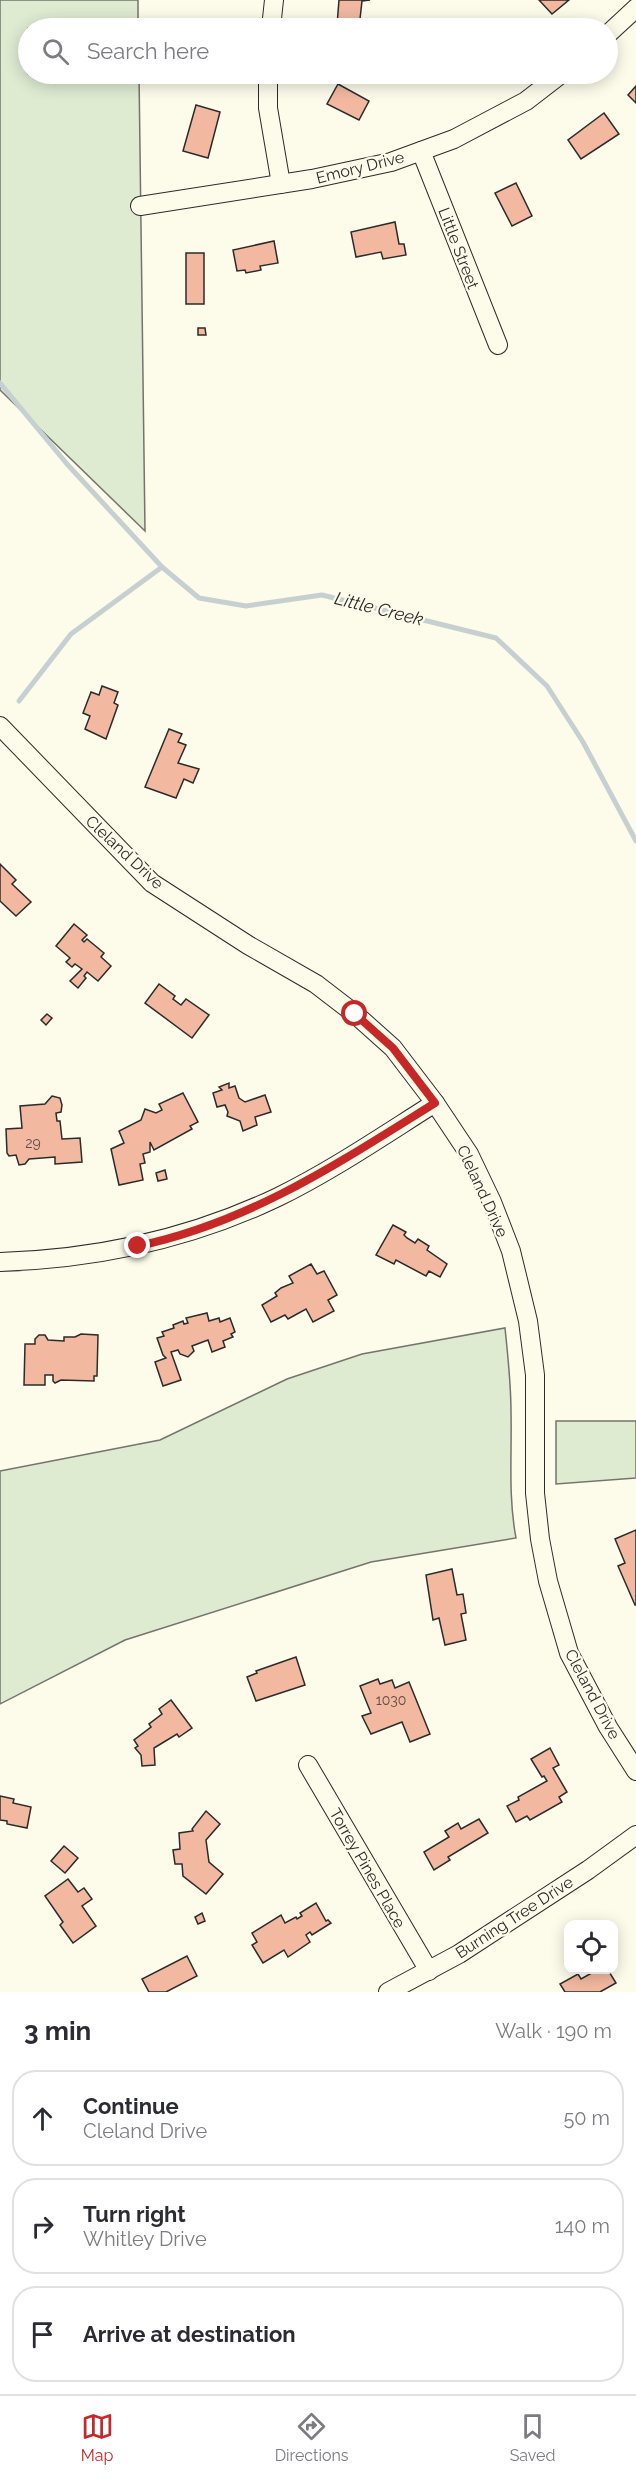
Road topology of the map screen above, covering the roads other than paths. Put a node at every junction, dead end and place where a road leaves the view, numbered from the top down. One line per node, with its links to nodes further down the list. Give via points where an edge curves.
1 (274, 0): 3 (street)
2 (636, 8): 4 (street)
3 (273, 18)
4 (618, 25)
5 (268, 84): 8 (street, via 268,108)
6 (548, 84): 7 (street, Emory Drive, via 526,101 454,139)
7 (421, 151): 8 (street, Emory Drive, via 391,162); 10 (street, Little Street)
8 (281, 184): 9 (street, Emory Drive)
9 (140, 206)
10 (498, 345)
11 (0, 726): 12 (street, Cleland Drive, via 153,883 316,984 355,1014 393,1048)
12 (435, 1103): 13 (street, via 323,1173 220,1222 96,1255); 15 (street, Cleland Drive, via 469,1154 511,1251 528,1321 535,1375 534,1471 548,1581 570,1653)
13 (0, 1262)
14 (308, 1765): 17 (street, Torrey Pines Place)
15 (636, 1771)
16 (636, 1834): 17 (street, Burning Tree Drive, via 588,1870)
17 (429, 1971): 18 (street, Burning Tree Drive)
18 (388, 1992)

